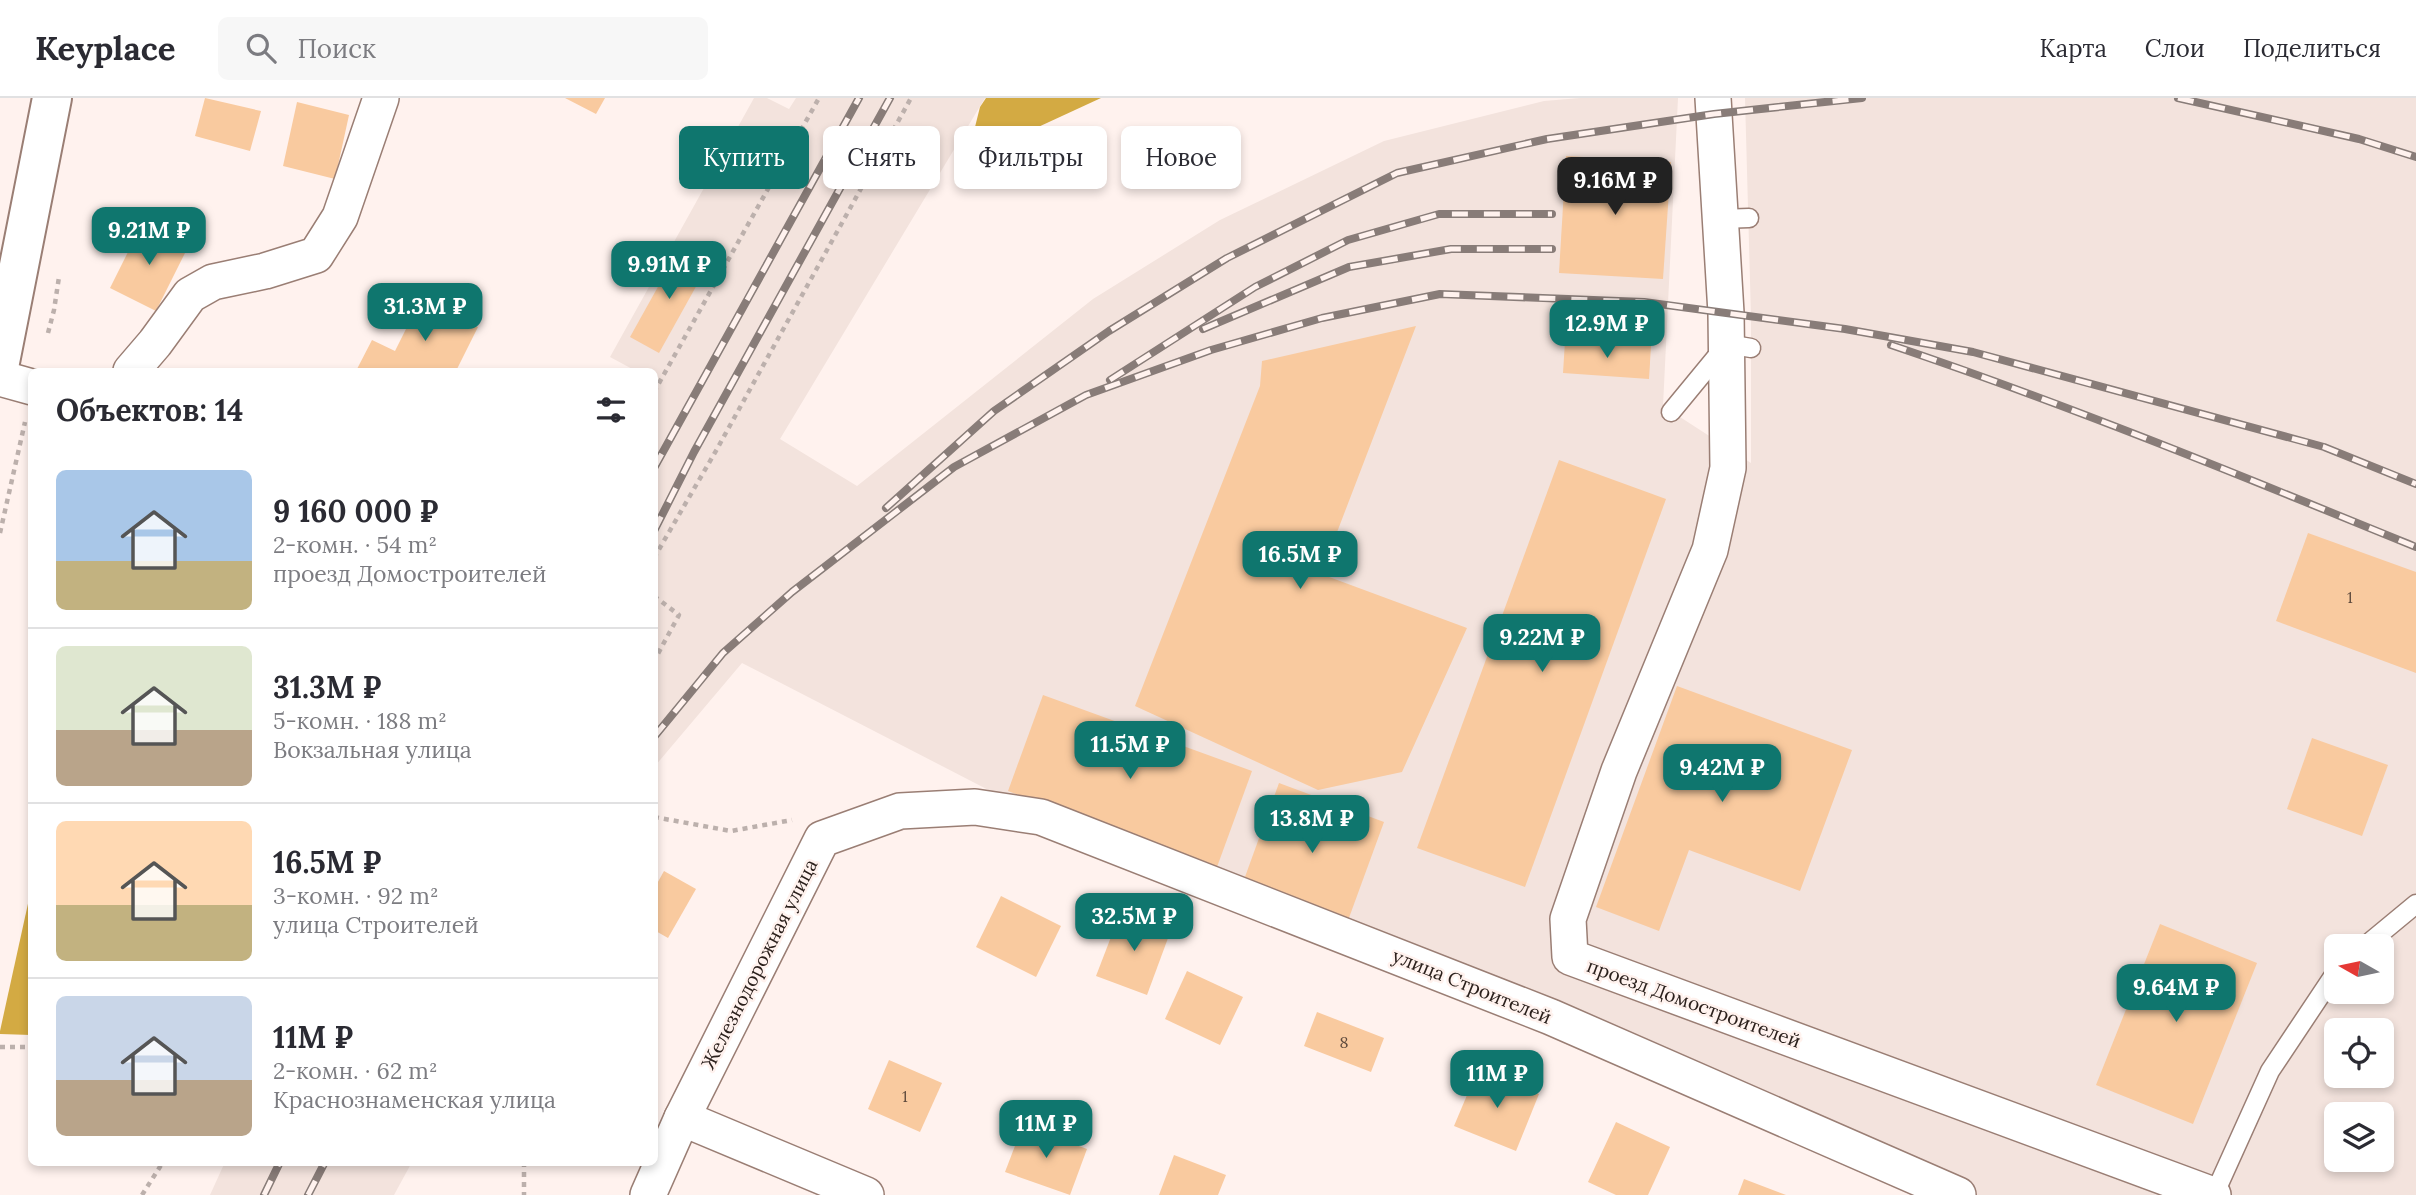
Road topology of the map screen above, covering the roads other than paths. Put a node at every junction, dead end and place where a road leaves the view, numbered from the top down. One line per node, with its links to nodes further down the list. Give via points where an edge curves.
1 (52, 98): 5 (main road)
2 (382, 98): 6 (street, via 340,217 316,255 213,282 190,295)
3 (1713, 98): 4 (street, via 1735,219)
4 (1735, 335): 9 (lane); 18 (street, проезд Домостроителей, via 1728,468 1710,550 1619,771 1568,919 1570,957)
5 (0, 362)
6 (134, 368)
7 (0, 378): 8 (street)
8 (28, 400)
9 (1671, 412)
10 (975, 807): 14 (street, Железнодорожная улица, via 900,811 822,838); 17 (street, улица Строителей, via 1041,817 1541,1013)
11 (2416, 904): 12 (lane)
12 (2380, 934)
13 (2324, 990): 18 (lane, via 2270,1071)
14 (682, 1118): 15 (street, Железнодорожная улица); 16 (street)
15 (648, 1195)
16 (866, 1195)
17 (1958, 1195)
18 (2213, 1195)

